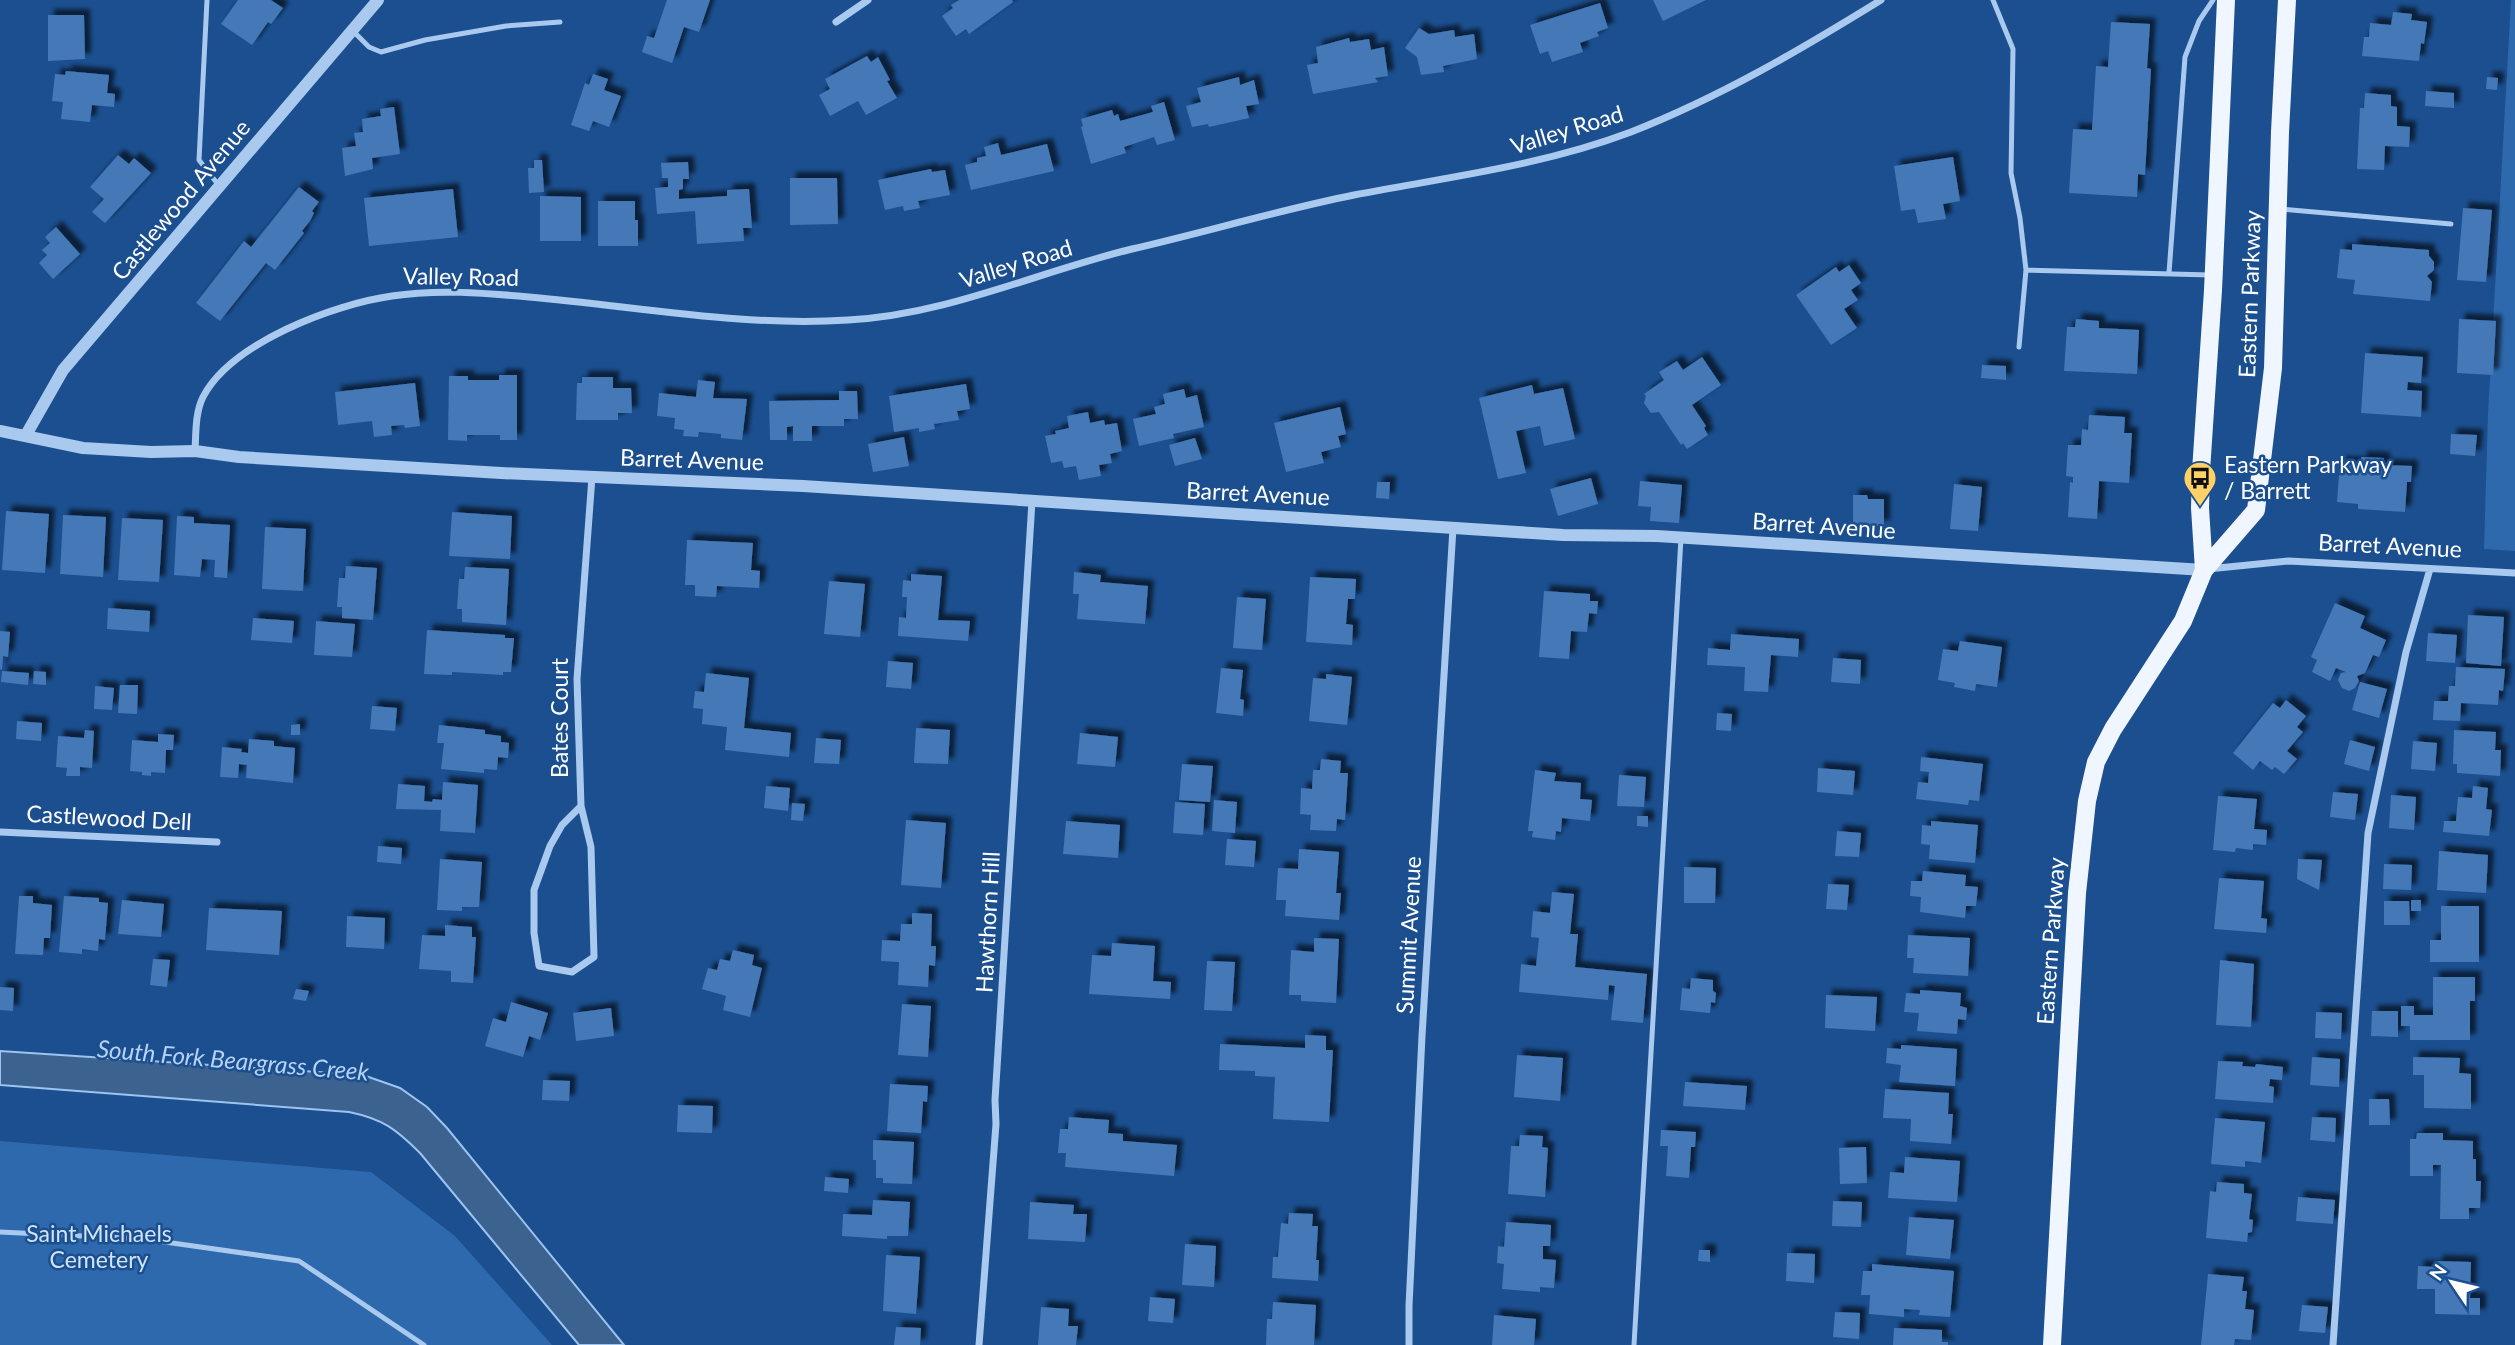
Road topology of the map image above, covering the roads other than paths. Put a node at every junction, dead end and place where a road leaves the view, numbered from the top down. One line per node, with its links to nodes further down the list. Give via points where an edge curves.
1 (207, 0): 12 (lane, via 199,160)
2 (378, 0): 11 (street, Castlewood Avenue)
3 (868, 0): 10 (street)
4 (1881, 0): 21 (street, Valley Road, via 1788,58 1695,106 1628,133 1511,168 1309,204 1125,251 944,306 883,317 768,323 558,299 445,292 391,296 339,309 265,342 215,378 199,409)
5 (1993, 0): 15 (lane, via 2013,49 2011,173)
6 (2213, 0): 16 (lane, via 2185,57)
7 (2226, 0): 17 (main road, Eastern Parkway)
8 (2287, 0): 13 (main road, Eastern Parkway)
9 (560, 22): 11 (lane, via 506,26 381,52)
10 (836, 22)
11 (353, 31): 12 (street, Castlewood Avenue)
12 (220, 187): 20 (street, Castlewood Avenue, via 64,370)
13 (2278, 209): 14 (lane); 27 (main road, Eastern Parkway, via 2273,368 2256,510)
14 (2451, 224)
15 (2026, 270): 16 (lane); 18 (lane)
16 (2169, 273): 17 (lane)
17 (2213, 275): 27 (main road, Eastern Parkway, via 2201,471)
18 (2019, 347)
19 (0, 431): 20 (street, Barret Avenue)
20 (26, 435): 21 (street, Barret Avenue, via 83,448)
21 (195, 451): 22 (street, Barret Avenue)
22 (592, 477): 23 (street, Barret Avenue); 29 (street, Bates Court, via 577,680)
23 (1032, 500): 24 (street, Barret Avenue); 34 (street, Hawthorn Hill)
24 (1453, 528): 25 (street, Barret Avenue); 35 (street, Summit Avenue, via 1422,1036)
25 (1681, 538): 27 (street, Barret Avenue); 36 (lane)
26 (2430, 569): 27 (street, Barret Avenue, via 2289,561); 28 (street, Barret Avenue); 38 (street, via 2406,652 2368,833)
27 (2204, 570): 37 (main road, Eastern Parkway, via 2183,621 2096,762 2087,802 2077,893)
28 (2515, 573)
29 (581, 806): 29 (street, Bates Court, via 562,825 534,890 538,966 572,972 594,957 592,847)
30 (0, 832): 31 (street, Castlewood Dell)
31 (217, 842)
32 (0, 1233): 33 (lane, via 144,1239 299,1261)
33 (424, 1345)
34 (979, 1345)
35 (1409, 1345)
36 (1634, 1345)
37 (2052, 1345)
38 (2333, 1345)

